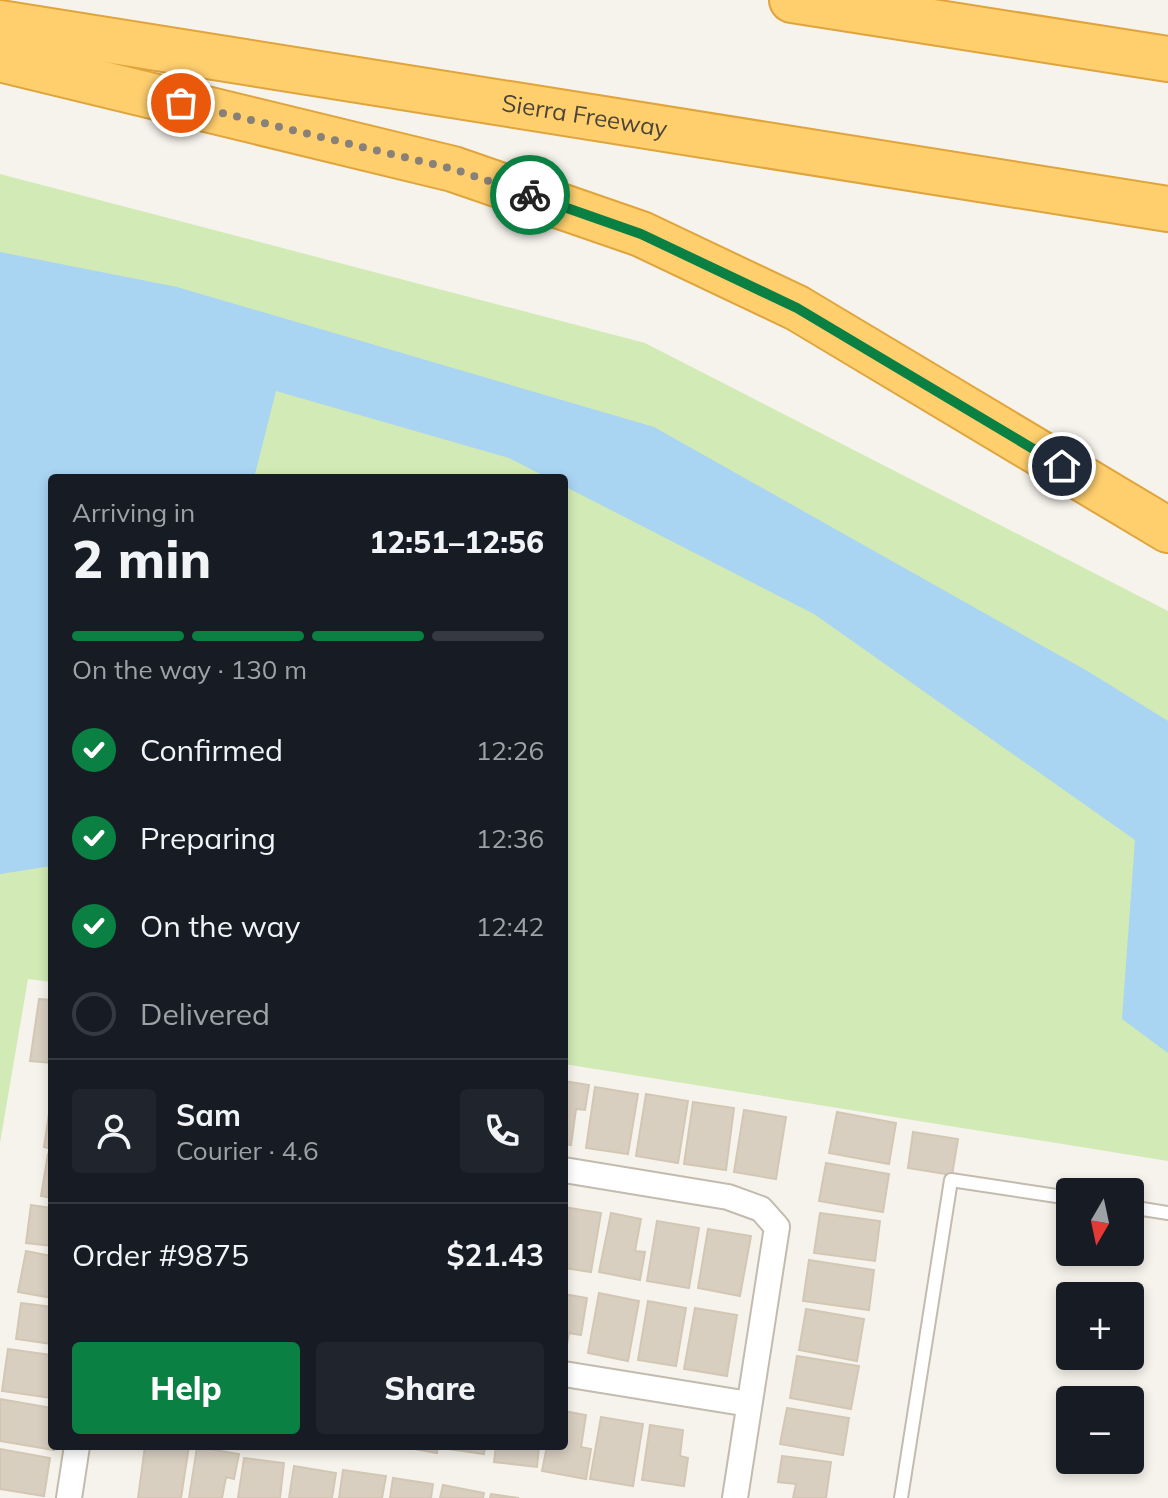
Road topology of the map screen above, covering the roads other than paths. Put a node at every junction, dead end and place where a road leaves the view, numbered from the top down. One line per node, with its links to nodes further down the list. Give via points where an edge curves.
1 (792, 0): 4 (highway)
2 (0, 23): 5 (highway, Sierra Freeway)
3 (0, 59): 6 (highway, via 453,169 641,234 797,308)
4 (1168, 59)
5 (1168, 209)
6 (1168, 530)
7 (568, 1171): 12 (street, via 728,1197 761,1209 777,1227)
8 (1056, 1196): 16 (lane, via 951,1180)
9 (1144, 1209): 10 (lane)
10 (1168, 1213)
11 (568, 1375): 12 (street)
12 (749, 1404): 15 (street)
13 (76, 1450): 14 (street)
14 (69, 1498)
15 (735, 1498)
16 (901, 1498)

